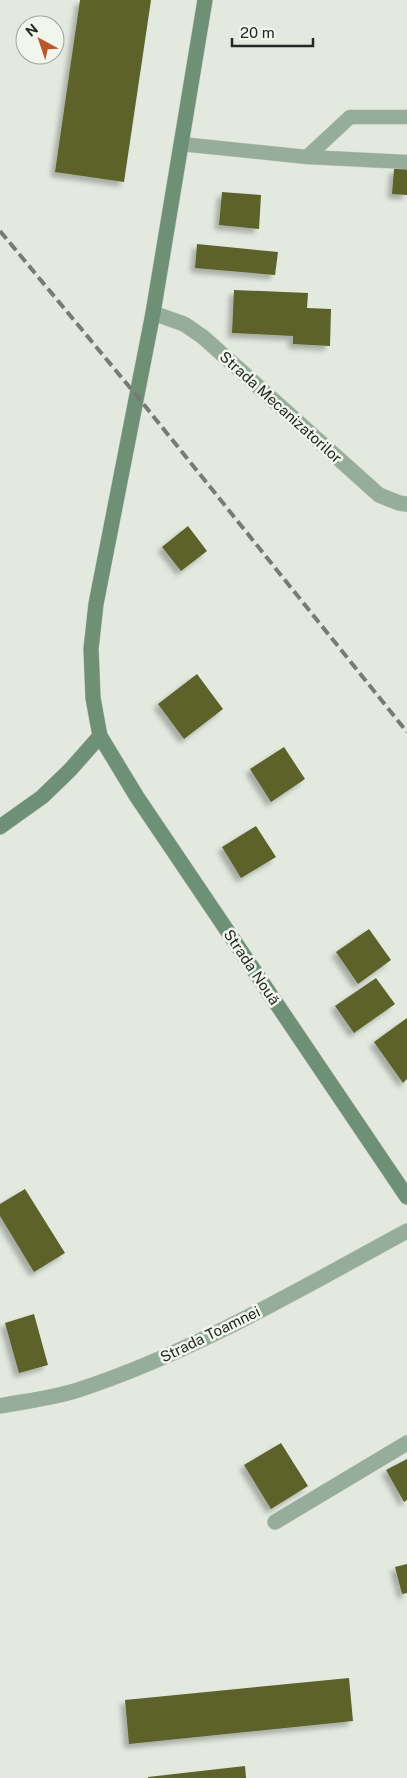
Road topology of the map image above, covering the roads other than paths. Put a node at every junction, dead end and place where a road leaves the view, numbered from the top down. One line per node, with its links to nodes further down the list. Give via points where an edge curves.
1 (205, 0): 3 (main road)
2 (407, 117): 4 (lane, via 350,116)
3 (181, 144): 4 (lane); 6 (main road)
4 (307, 157): 5 (lane)
5 (407, 162)
6 (152, 313): 7 (street, Strada Mecanizatorilor, via 184,324 203,337 380,495); 8 (main road, via 96,604 91,649 93,698)
7 (407, 504)
8 (100, 736): 9 (main road, via 42,797); 10 (main road, Strada Nouă, via 137,797)
9 (0, 827)
10 (407, 1197)
11 (407, 1232): 12 (street, Strada Toamnei, via 188,1346 76,1390)
12 (0, 1406)
13 (407, 1443): 14 (street)
14 (275, 1522)

